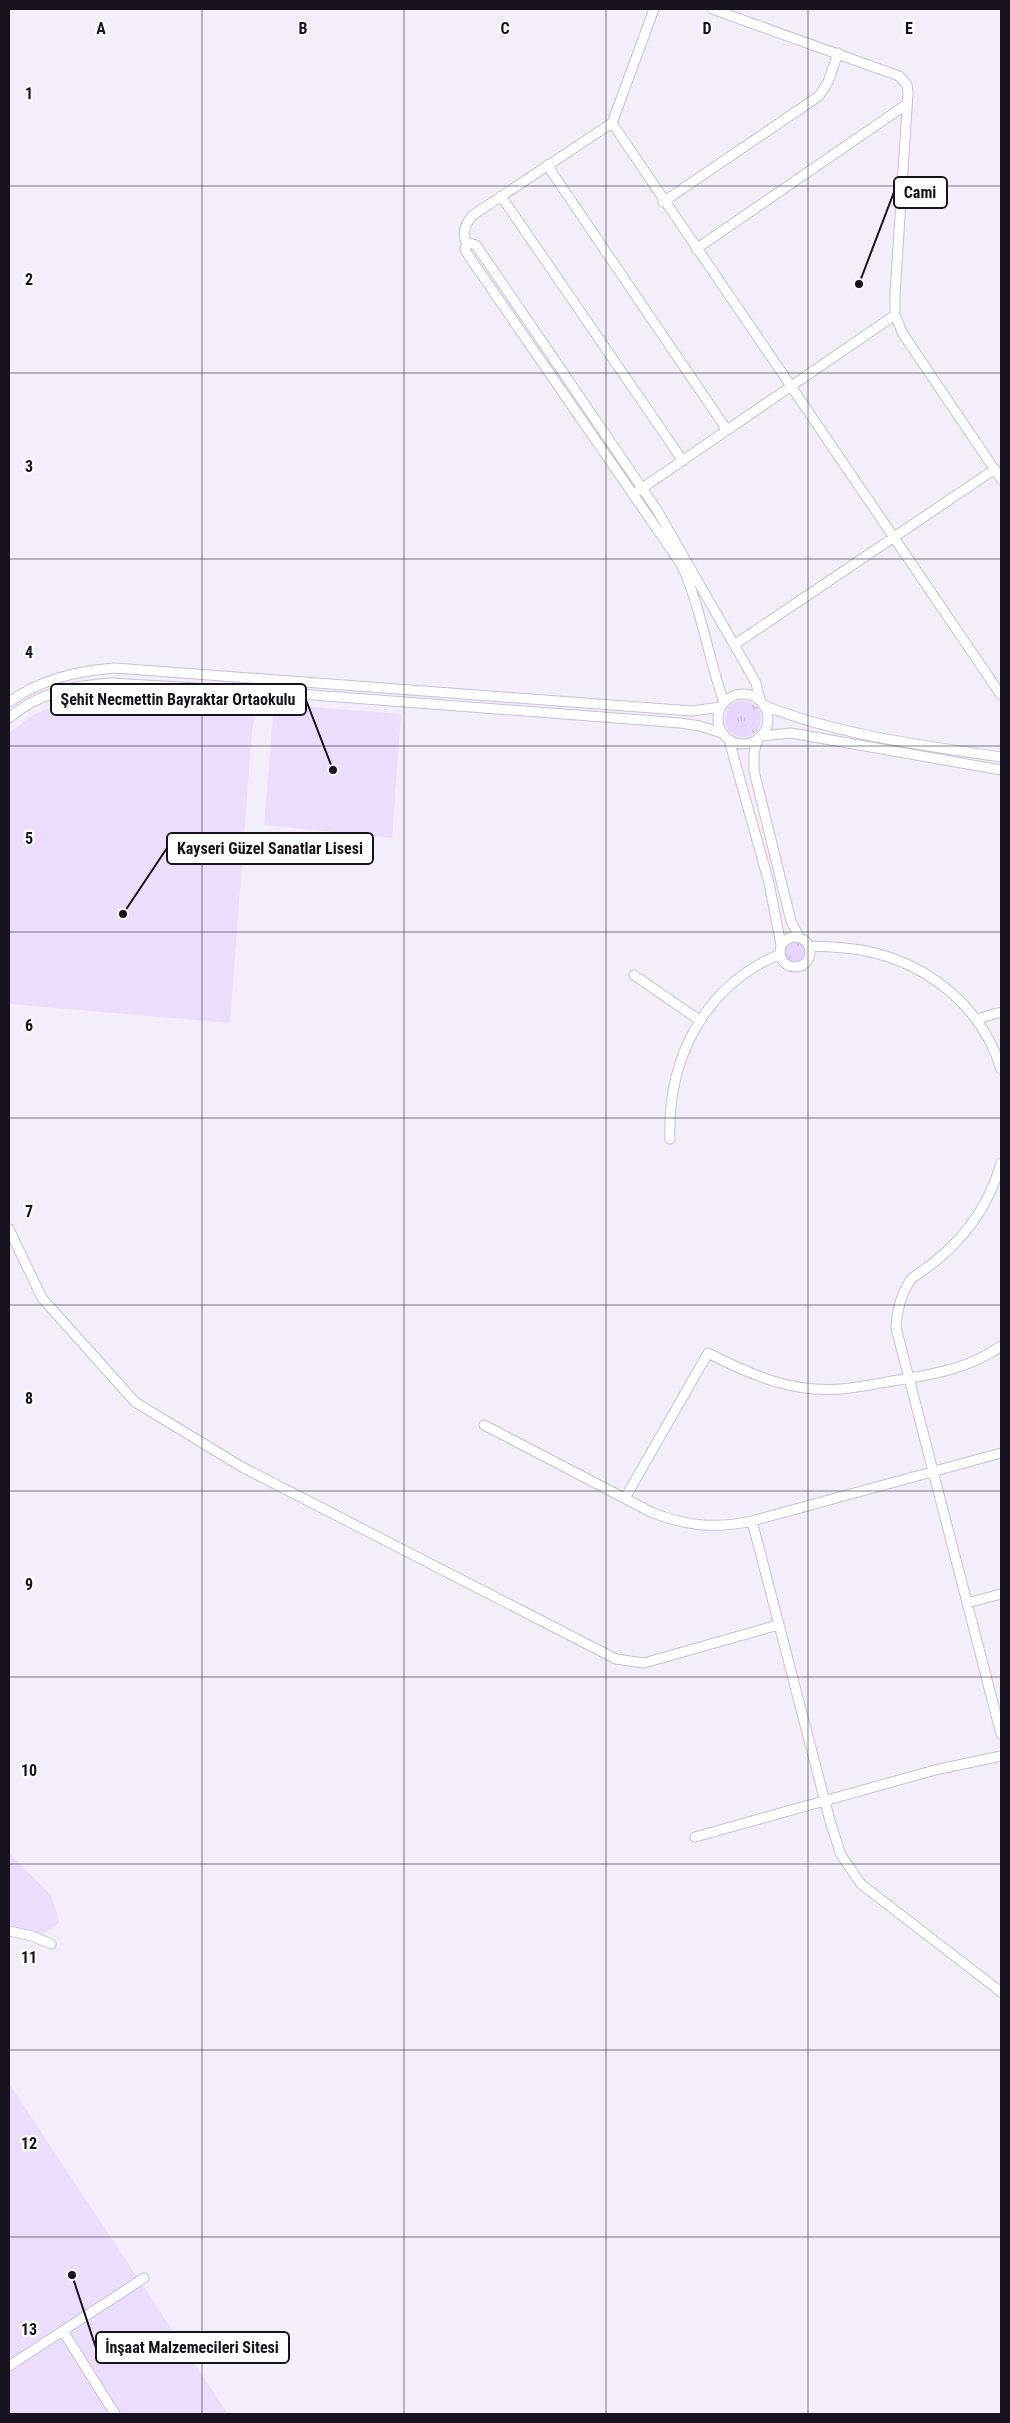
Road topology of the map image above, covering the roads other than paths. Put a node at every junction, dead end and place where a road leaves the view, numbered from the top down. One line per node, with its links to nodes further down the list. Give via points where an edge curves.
1 (654, 9): 5 (street)
2 (712, 9): 3 (street)
3 (838, 53): 4 (street, via 902,78 908,89); 8 (street, via 828,82 819,96)
4 (907, 104): 10 (street); 11 (street)
5 (612, 123): 6 (street); 8 (street)
6 (547, 165): 7 (street); 13 (street)
7 (501, 196): 9 (street, via 469,219 464,231); 14 (street)
8 (664, 202): 10 (street)
9 (470, 247): 17 (street); 18 (street)
10 (696, 249): 12 (street)
11 (896, 315): 12 (street); 15 (street, via 903,334)
12 (791, 386): 13 (street); 19 (street)
13 (727, 430): 14 (street)
14 (682, 461): 17 (street)
15 (995, 469): 16 (street); 19 (street)
16 (1001, 479)
17 (642, 489): 18 (street); 20 (street)
18 (632, 495): 24 (street, via 686,574)
19 (893, 538): 20 (street); 21 (street)
20 (734, 645): 23 (street, via 756,683)
21 (1001, 694)
22 (9, 702): 24 (street, via 49,680 115,668 692,711)
23 (761, 703): 24 (street, via 750,695 739,694); 27 (street, via 768,721); 28 (street, via 804,721 835,729)
24 (722, 704): 26 (street, via 718,723)
25 (9, 718): 26 (street, via 32,702 57,692 82,685 112,683 691,724)
26 (725, 737): 27 (street, via 746,744); 32 (street, via 769,883)
27 (760, 737): 29 (street, via 792,733); 30 (street, via 754,753 754,770 791,921)
28 (1001, 757)
29 (1001, 770)
30 (799, 937): 31 (street); 32 (street, via 791,937)
31 (809, 946): 32 (street, via 808,958 799,966 786,964); 35 (street, via 866,951 907,964 939,982)
32 (780, 949): 36 (street, via 734,980)
33 (634, 975): 36 (street)
34 (1001, 1012): 35 (street)
35 (977, 1019): 37 (street)
36 (699, 1020): 39 (street, via 675,1078 670,1108)
37 (999, 1058): 38 (street)
38 (1001, 1069)
39 (670, 1139)
40 (1001, 1163): 43 (street, via 976,1220 946,1252 912,1278 902,1294 896,1328)
41 (9, 1229): 51 (street, via 42,1298 135,1402 242,1467 440,1570 616,1659 644,1663 659,1660)
42 (1001, 1346): 43 (street, via 959,1369 934,1376)
43 (908, 1378): 46 (street); 47 (street, via 841,1389 798,1387 758,1377 708,1353)
44 (484, 1425): 47 (street)
45 (1001, 1453): 46 (street)
46 (932, 1471): 48 (street); 50 (street)
47 (625, 1498): 48 (street, via 666,1518 694,1525 720,1526)
48 (752, 1521): 51 (street)
49 (1001, 1594): 50 (street)
50 (967, 1603): 52 (street)
51 (778, 1625): 54 (street)
52 (1001, 1734)
53 (1001, 1756): 54 (street, via 957,1764)
54 (825, 1799): 55 (street); 58 (street, via 837,1846 861,1884)
55 (694, 1837)
56 (9, 1931): 57 (street)
57 (51, 1944)
58 (1001, 1992)
59 (144, 2278): 60 (street)
60 (63, 2331): 61 (street); 62 (street)
61 (9, 2366)
62 (116, 2414)

